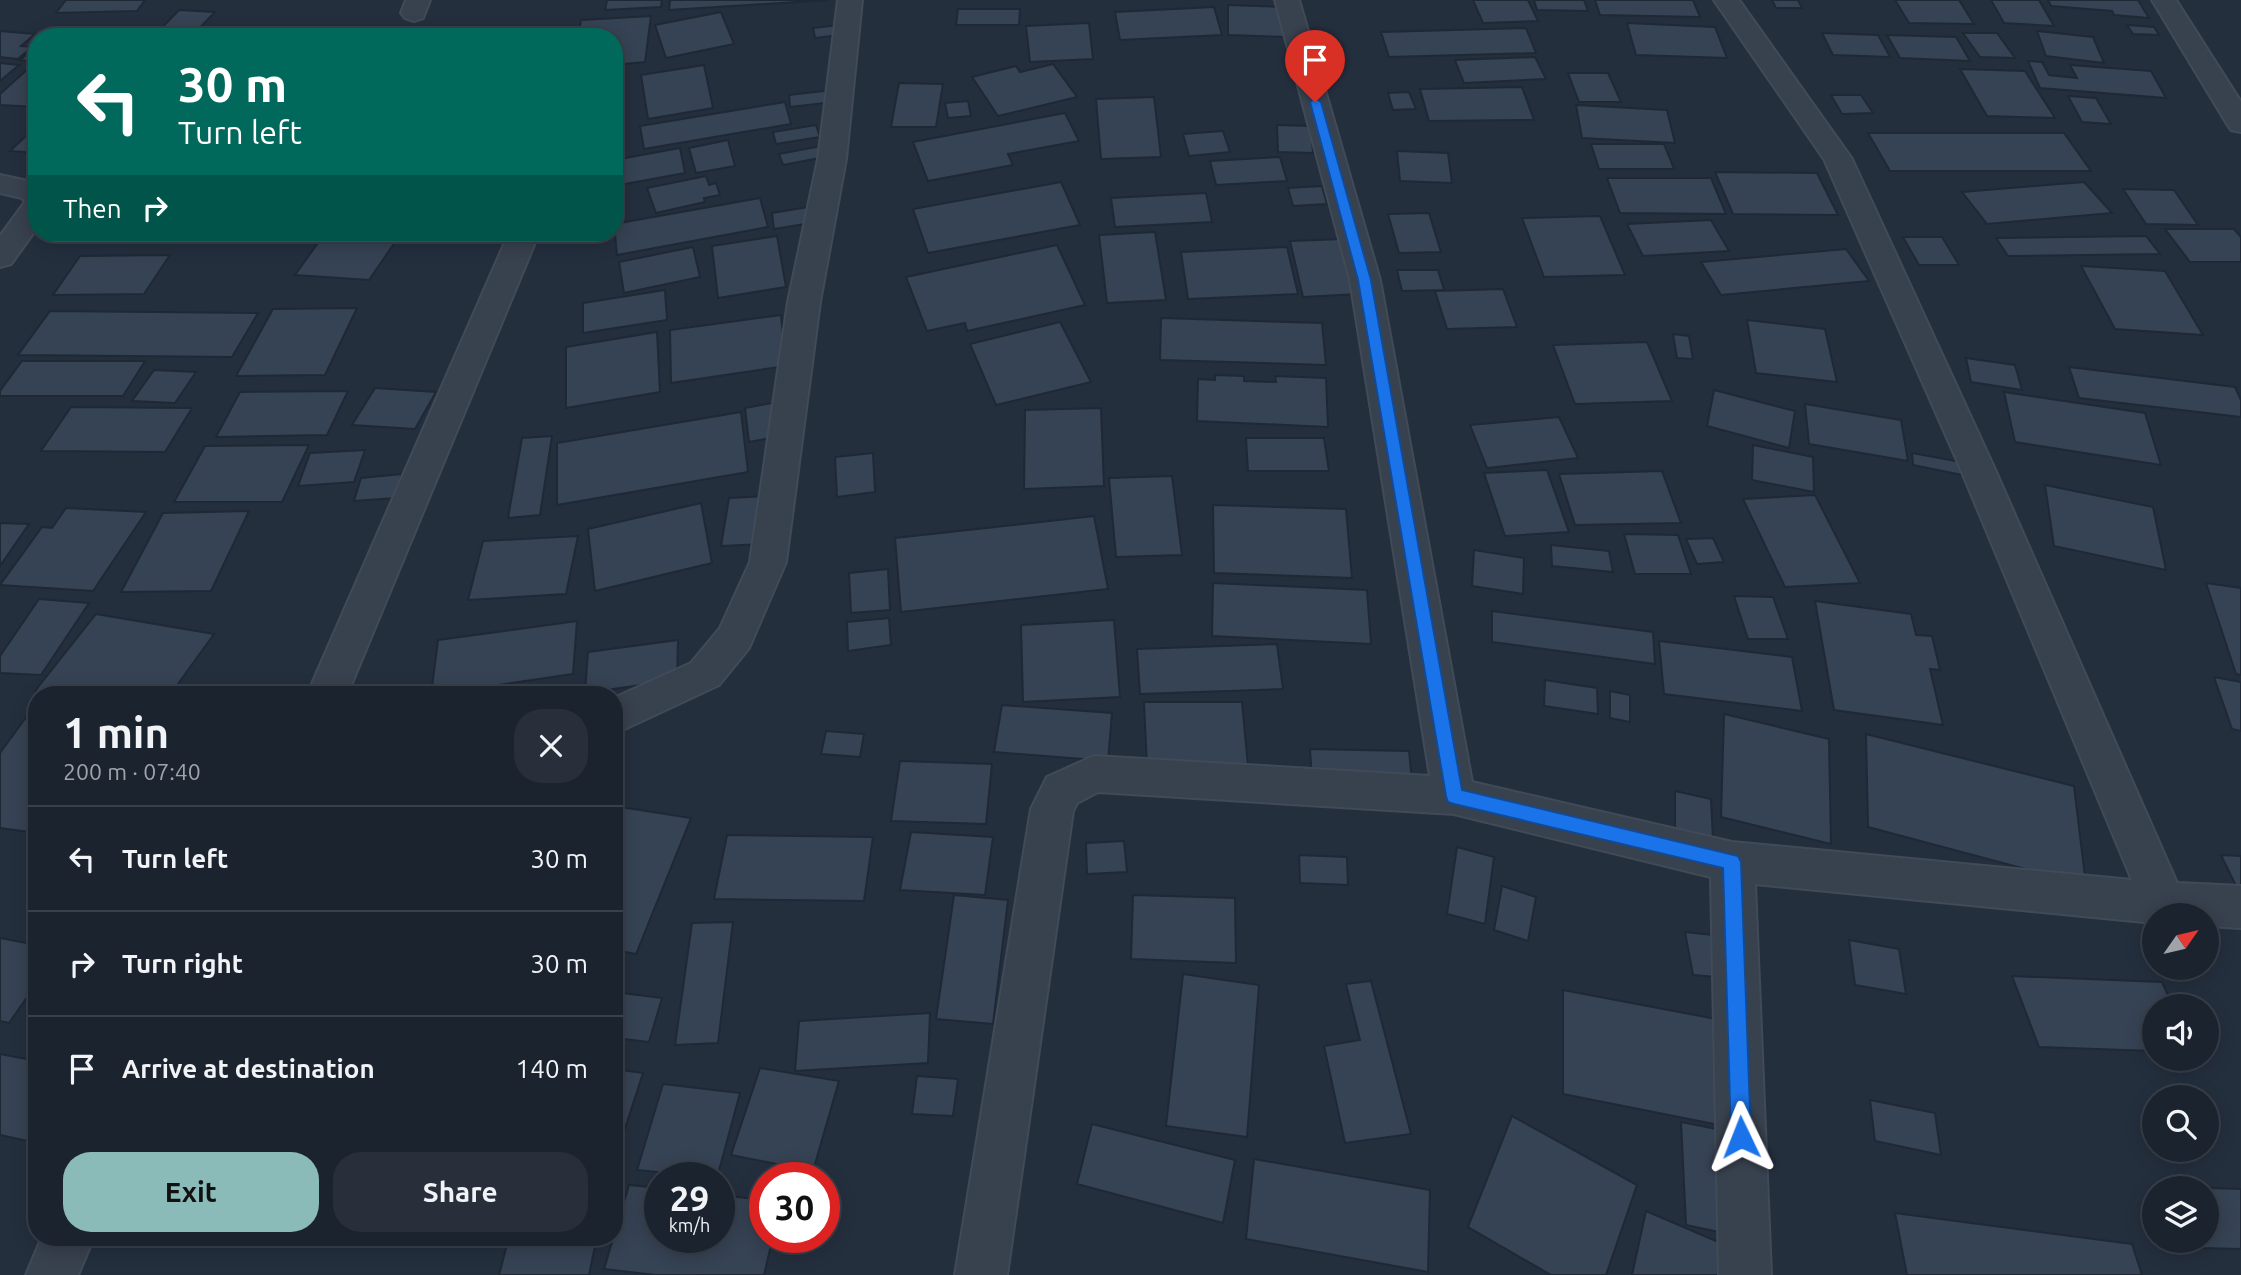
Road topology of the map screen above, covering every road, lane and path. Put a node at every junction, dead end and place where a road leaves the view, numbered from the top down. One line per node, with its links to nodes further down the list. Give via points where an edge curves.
1 (850, 0): 12 (street, via 832,159 803,302 768,562 735,637 705,674)
2 (1287, 0): 13 (street, via 1365,280)
3 (1726, 0): 15 (street, via 1838,159 1976,465)
4 (2164, 0): 5 (street)
5 (2241, 124)
6 (0, 184): 7 (street)
7 (28, 190)
8 (28, 219): 10 (street)
9 (520, 242): 11 (street)
10 (0, 257)
11 (331, 686)
12 (623, 713)
13 (1454, 796): 14 (street); 20 (street, via 1094,774 1062,790 1049,823)
14 (1732, 862): 15 (street); 21 (street)
15 (2164, 903)
16 (2219, 906): 17 (street)
17 (2241, 907)
18 (65, 1246): 19 (street)
19 (52, 1275)
20 (981, 1275)
21 (1745, 1275)

